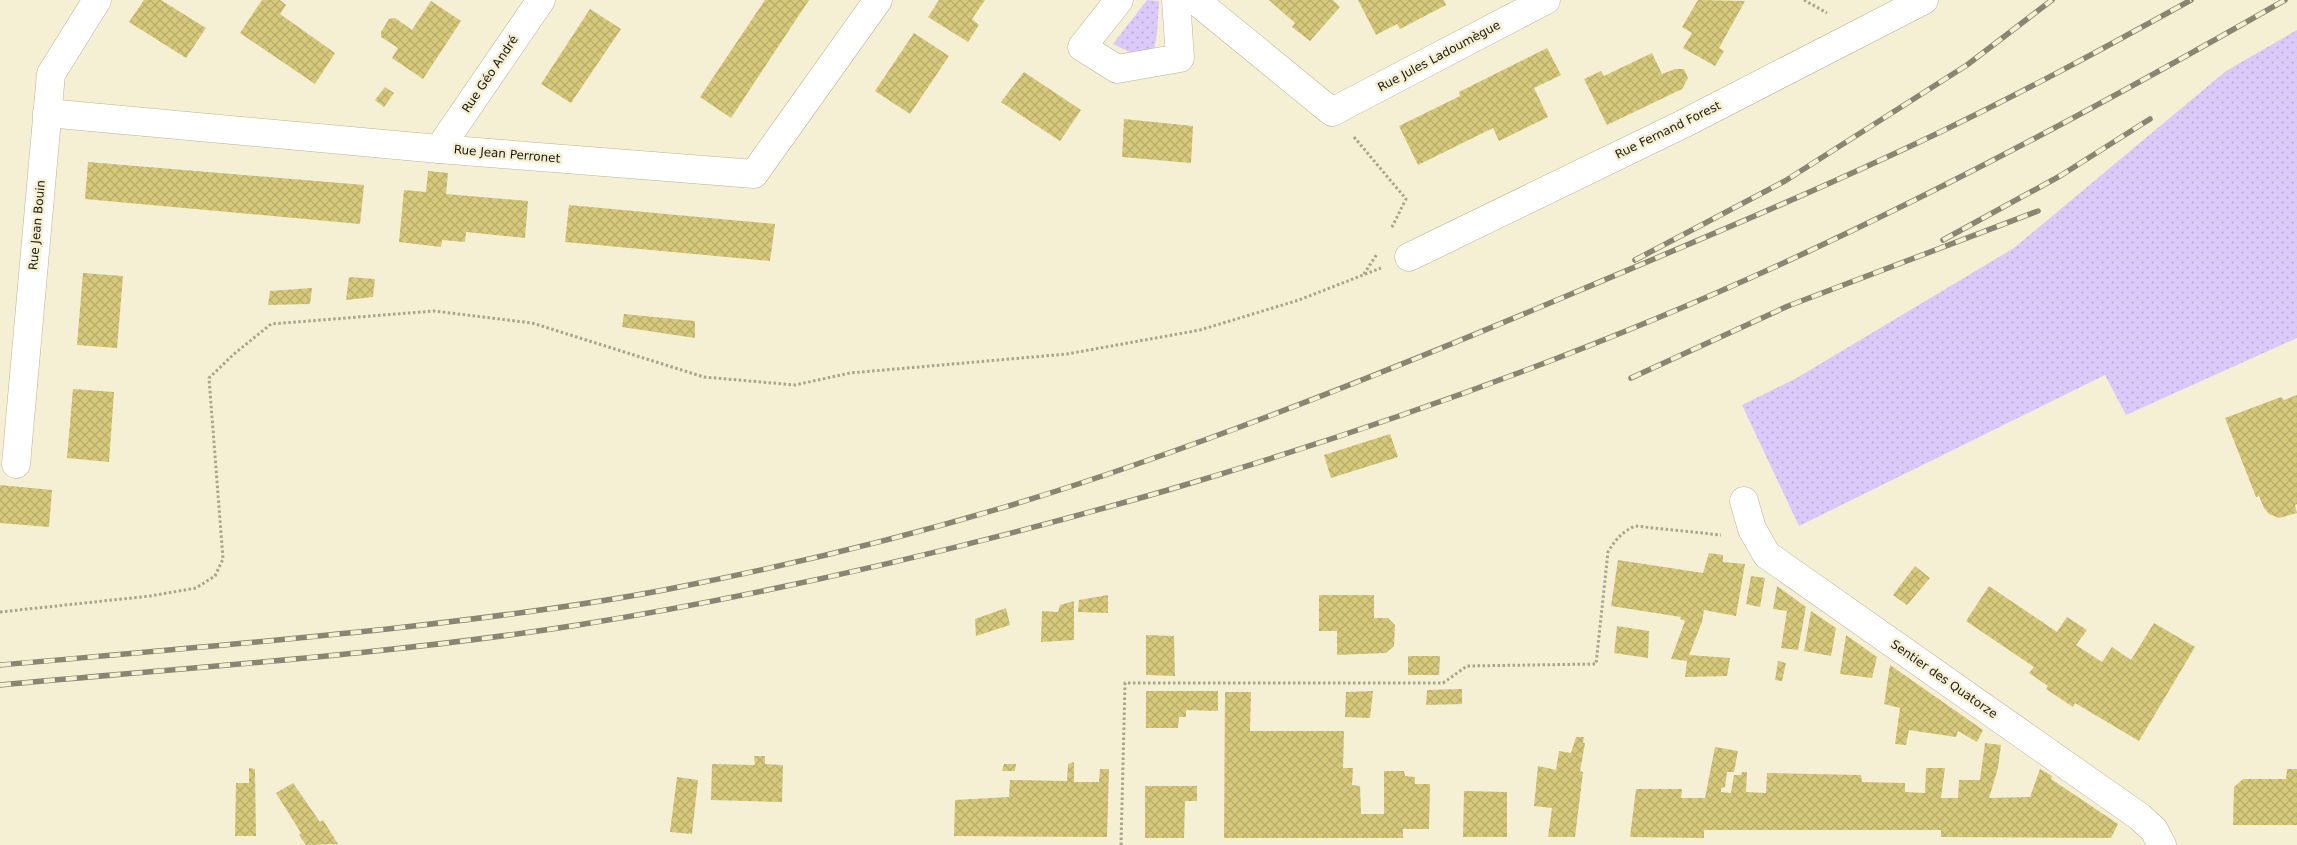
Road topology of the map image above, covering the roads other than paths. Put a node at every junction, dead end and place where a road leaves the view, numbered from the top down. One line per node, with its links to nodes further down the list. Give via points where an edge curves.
1 (97, 0): 9 (street, Rue Jean Bouin, via 50,74)
2 (541, 0): 10 (street, Rue Géo André)
3 (878, 0): 10 (street, Rue Jean Perronet, via 754,174)
4 (1119, 0): 5 (street, via 1082,47 1117,69 1180,58)
5 (1176, 0)
6 (1194, 0): 7 (street, Rue Jules Ladoumègue, via 1332,112)
7 (1546, 0)
8 (1924, 0): 11 (street, Rue Fernand Forest, via 1683,124)
9 (47, 114): 10 (street, Rue Jean Perronet); 12 (street, Rue Jean Bouin)
10 (439, 149)
11 (1409, 257)
12 (16, 464)
13 (1744, 501): 14 (street, Sentier des Quatorze, via 1752,529 1767,555 2140,817 2154,830)
14 (2162, 845)

